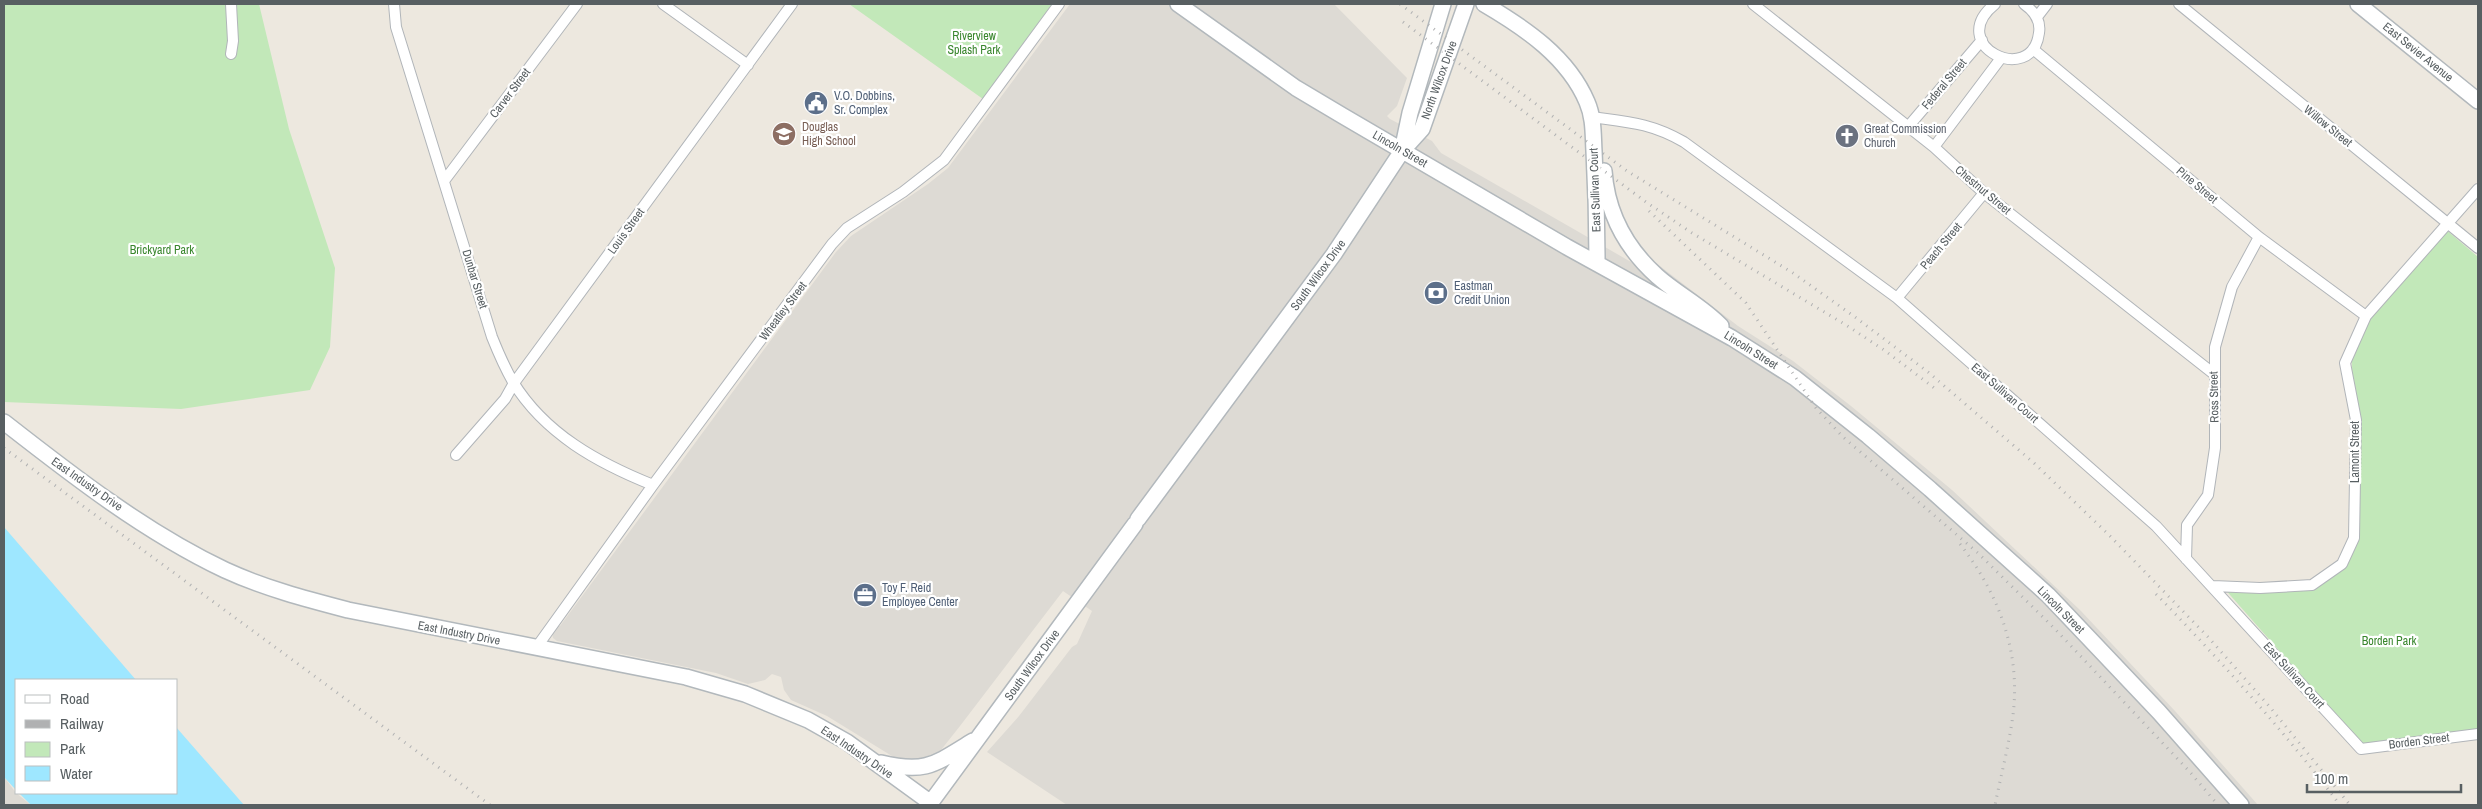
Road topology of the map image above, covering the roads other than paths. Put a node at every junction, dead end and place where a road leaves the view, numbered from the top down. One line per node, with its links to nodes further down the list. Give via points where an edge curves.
1 (231, 4): 20 (street)
2 (394, 4): 28 (street, Dunbar Street, via 396,27)
3 (576, 4): 28 (street, Carver Street)
4 (663, 4): 22 (street)
5 (1059, 4): 42 (street, Wheatley Street, via 944,160 903,192 847,228 832,244)
6 (1178, 4): 27 (main road, Lincoln Street, via 1296,88)
7 (1442, 4): 27 (main road, South Wilcox Drive)
8 (1466, 4): 27 (main road, North Wilcox Drive, via 1422,129)
9 (1484, 4): 24 (main road, East Sullivan Court, via 1554,54 1575,80)
10 (1753, 4): 25 (street, Chestnut Street)
11 (2024, 4): 17 (street)
12 (2047, 4): 17 (street)
13 (2179, 4): 31 (street, Willow Street)
14 (2358, 4): 23 (main road, East Sevier Avenue)
15 (787, 6): 22 (street, Louis Street)
16 (1987, 6): 18 (street, via 1980,24)
17 (2037, 17): 19 (street, via 2040,33)
18 (1982, 40): 21 (street, via 1986,48); 25 (street, Federal Street)
19 (2033, 49): 21 (street, via 2018,58); 32 (street, Pine Street)
20 (231, 54)
21 (2001, 58): 26 (street)
22 (748, 65): 39 (street, Louis Street)
23 (2478, 101)
24 (1592, 117): 34 (main road, East Sullivan Court); 35 (street, East Sullivan Court, via 1640,123 1662,129 1684,142); 37 (main road, via 1601,139 1607,195 1619,229 1657,276 1709,313)
25 (1907, 128): 26 (street, Chestnut Street)
26 (1934, 147): 30 (street, Chestnut Street)
27 (1402, 151): 34 (main road, Lincoln Street); 47 (main road, South Wilcox Drive, via 1334,254)
28 (444, 182): 39 (street, Dunbar Street, via 492,337)
29 (2478, 188): 31 (street, Lamont Street)
30 (1984, 193): 35 (street, Peach Street); 38 (street, Chestnut Street)
31 (2448, 224): 33 (street, Willow Street); 36 (street, Lamont Street)
32 (2259, 237): 36 (street, Pine Street); 38 (street, Ross Street, via 2232,287 2215,347)
33 (2478, 248)
34 (1597, 263): 37 (main road, Lincoln Street)
35 (1897, 298): 43 (street, East Sullivan Court, via 2156,526)
36 (2366, 316): 44 (street, Lamont Street, via 2344,363 2356,420 2354,538 2342,564 2312,586)
37 (1732, 338): 51 (main road, Lincoln Street, via 1795,378 1868,436 2048,595 2189,744)
38 (2214, 374): 43 (street, Ross Street, via 2215,448 2208,495 2187,525)
39 (514, 383): 41 (street, Louis Street, via 505,399); 42 (street, Dunbar Street, via 539,414 573,445 615,470)
40 (4, 422): 45 (main road, East Industry Drive, via 116,505 157,532 227,570 297,597 348,610)
41 (456, 455)
42 (653, 485): 45 (street, Wheatley Street)
43 (2186, 559): 44 (street, East Sullivan Court)
44 (2213, 586): 48 (street, East Sullivan Court)
45 (536, 648): 49 (main road, East Industry Drive, via 686,677 768,702 847,742)
46 (2478, 734): 48 (street, Borden Street)
47 (979, 738): 49 (main road, via 935,764 918,769); 50 (main road, South Wilcox Drive)
48 (2360, 749)
49 (872, 761): 50 (main road, East Industry Drive)
50 (931, 805)
51 (2241, 805)

